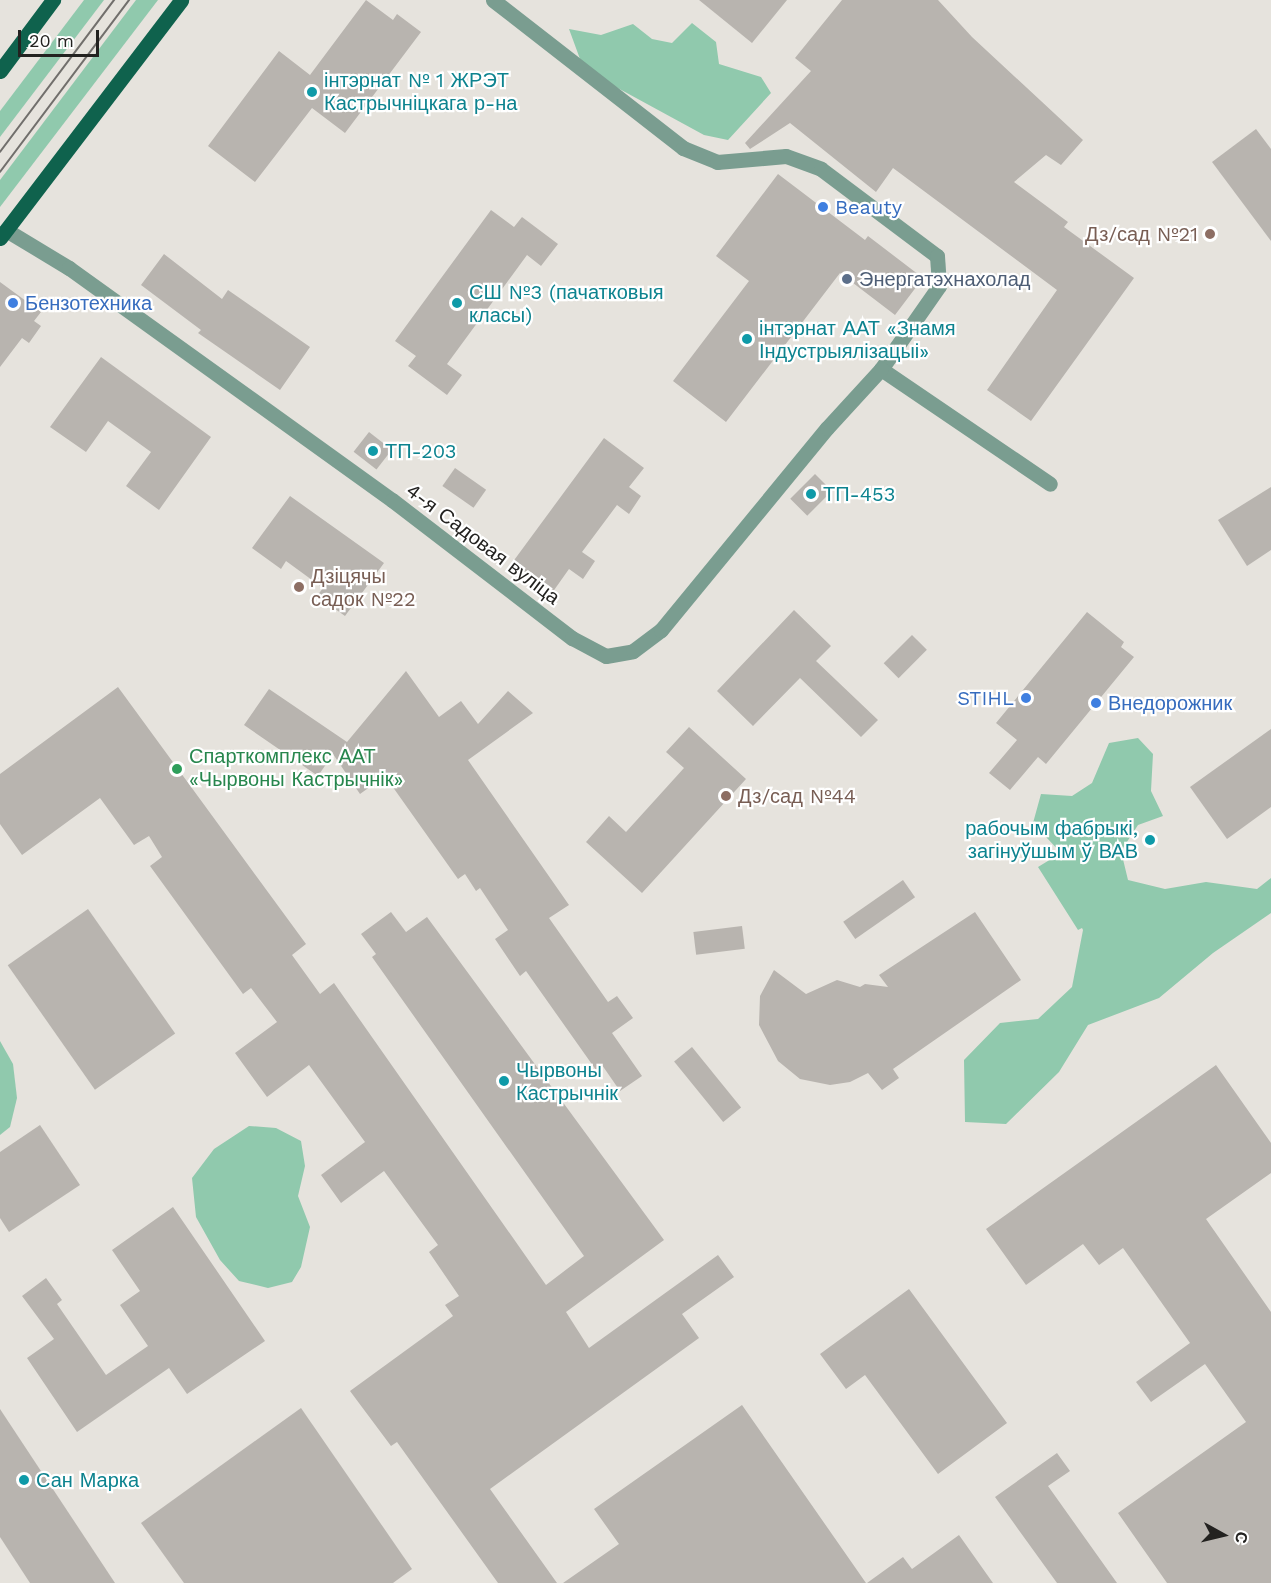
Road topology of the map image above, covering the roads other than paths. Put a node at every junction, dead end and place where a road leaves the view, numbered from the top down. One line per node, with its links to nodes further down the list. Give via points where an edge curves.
1 (53, 0): 4 (main road)
2 (182, 0): 5 (main road)
3 (493, 0): 6 (street, 4-я Садовая вуліца, via 683,148 717,162 786,156 821,169 937,256 939,286)
4 (0, 71)
5 (3, 234): 6 (street, 4-я Садовая вуліца, via 69,267 392,500 572,638 606,656 633,651 661,630 827,428)
6 (881, 369): 7 (street)
7 (1050, 484)

